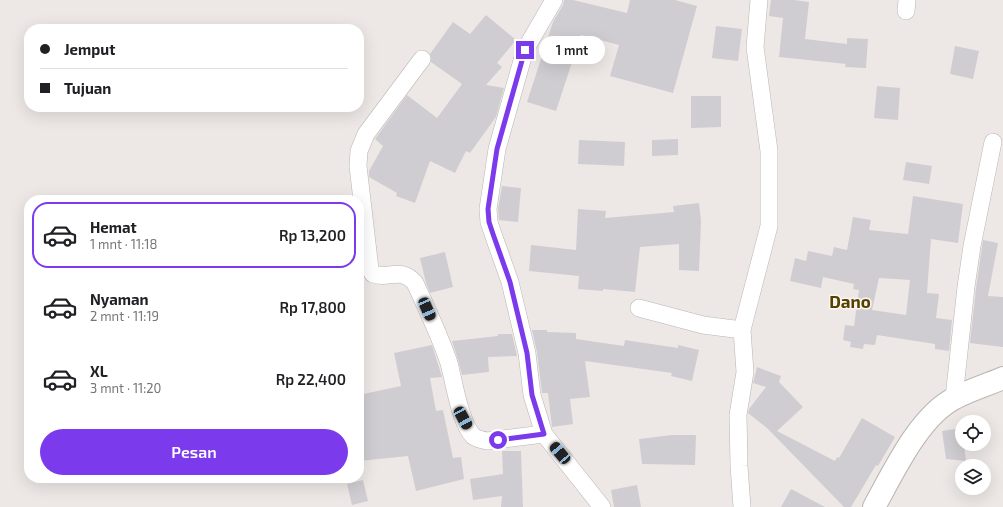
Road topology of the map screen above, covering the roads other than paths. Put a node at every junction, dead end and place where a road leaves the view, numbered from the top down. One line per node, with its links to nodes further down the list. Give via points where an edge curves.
1 (554, 0): 11 (street, via 525,50 497,149 488,209 489,222 510,282 527,353 532,395)
2 (759, 0): 8 (street, via 756,47 769,151 769,226)
3 (422, 59): 5 (street, via 366,134 359,151)
4 (992, 142): 10 (street, via 972,246)
5 (361, 195)
6 (364, 218): 11 (street, via 370,269 376,276 404,275 415,283 446,356 463,418 473,436 487,441)
7 (639, 308): 8 (street, via 703,326)
8 (742, 330): 13 (street, via 745,372 738,415)
9 (1003, 378): 10 (street)
10 (954, 398): 14 (street, via 934,413 920,431 899,461)
11 (544, 434): 12 (street)
12 (602, 507)
13 (742, 507)
14 (874, 507)

